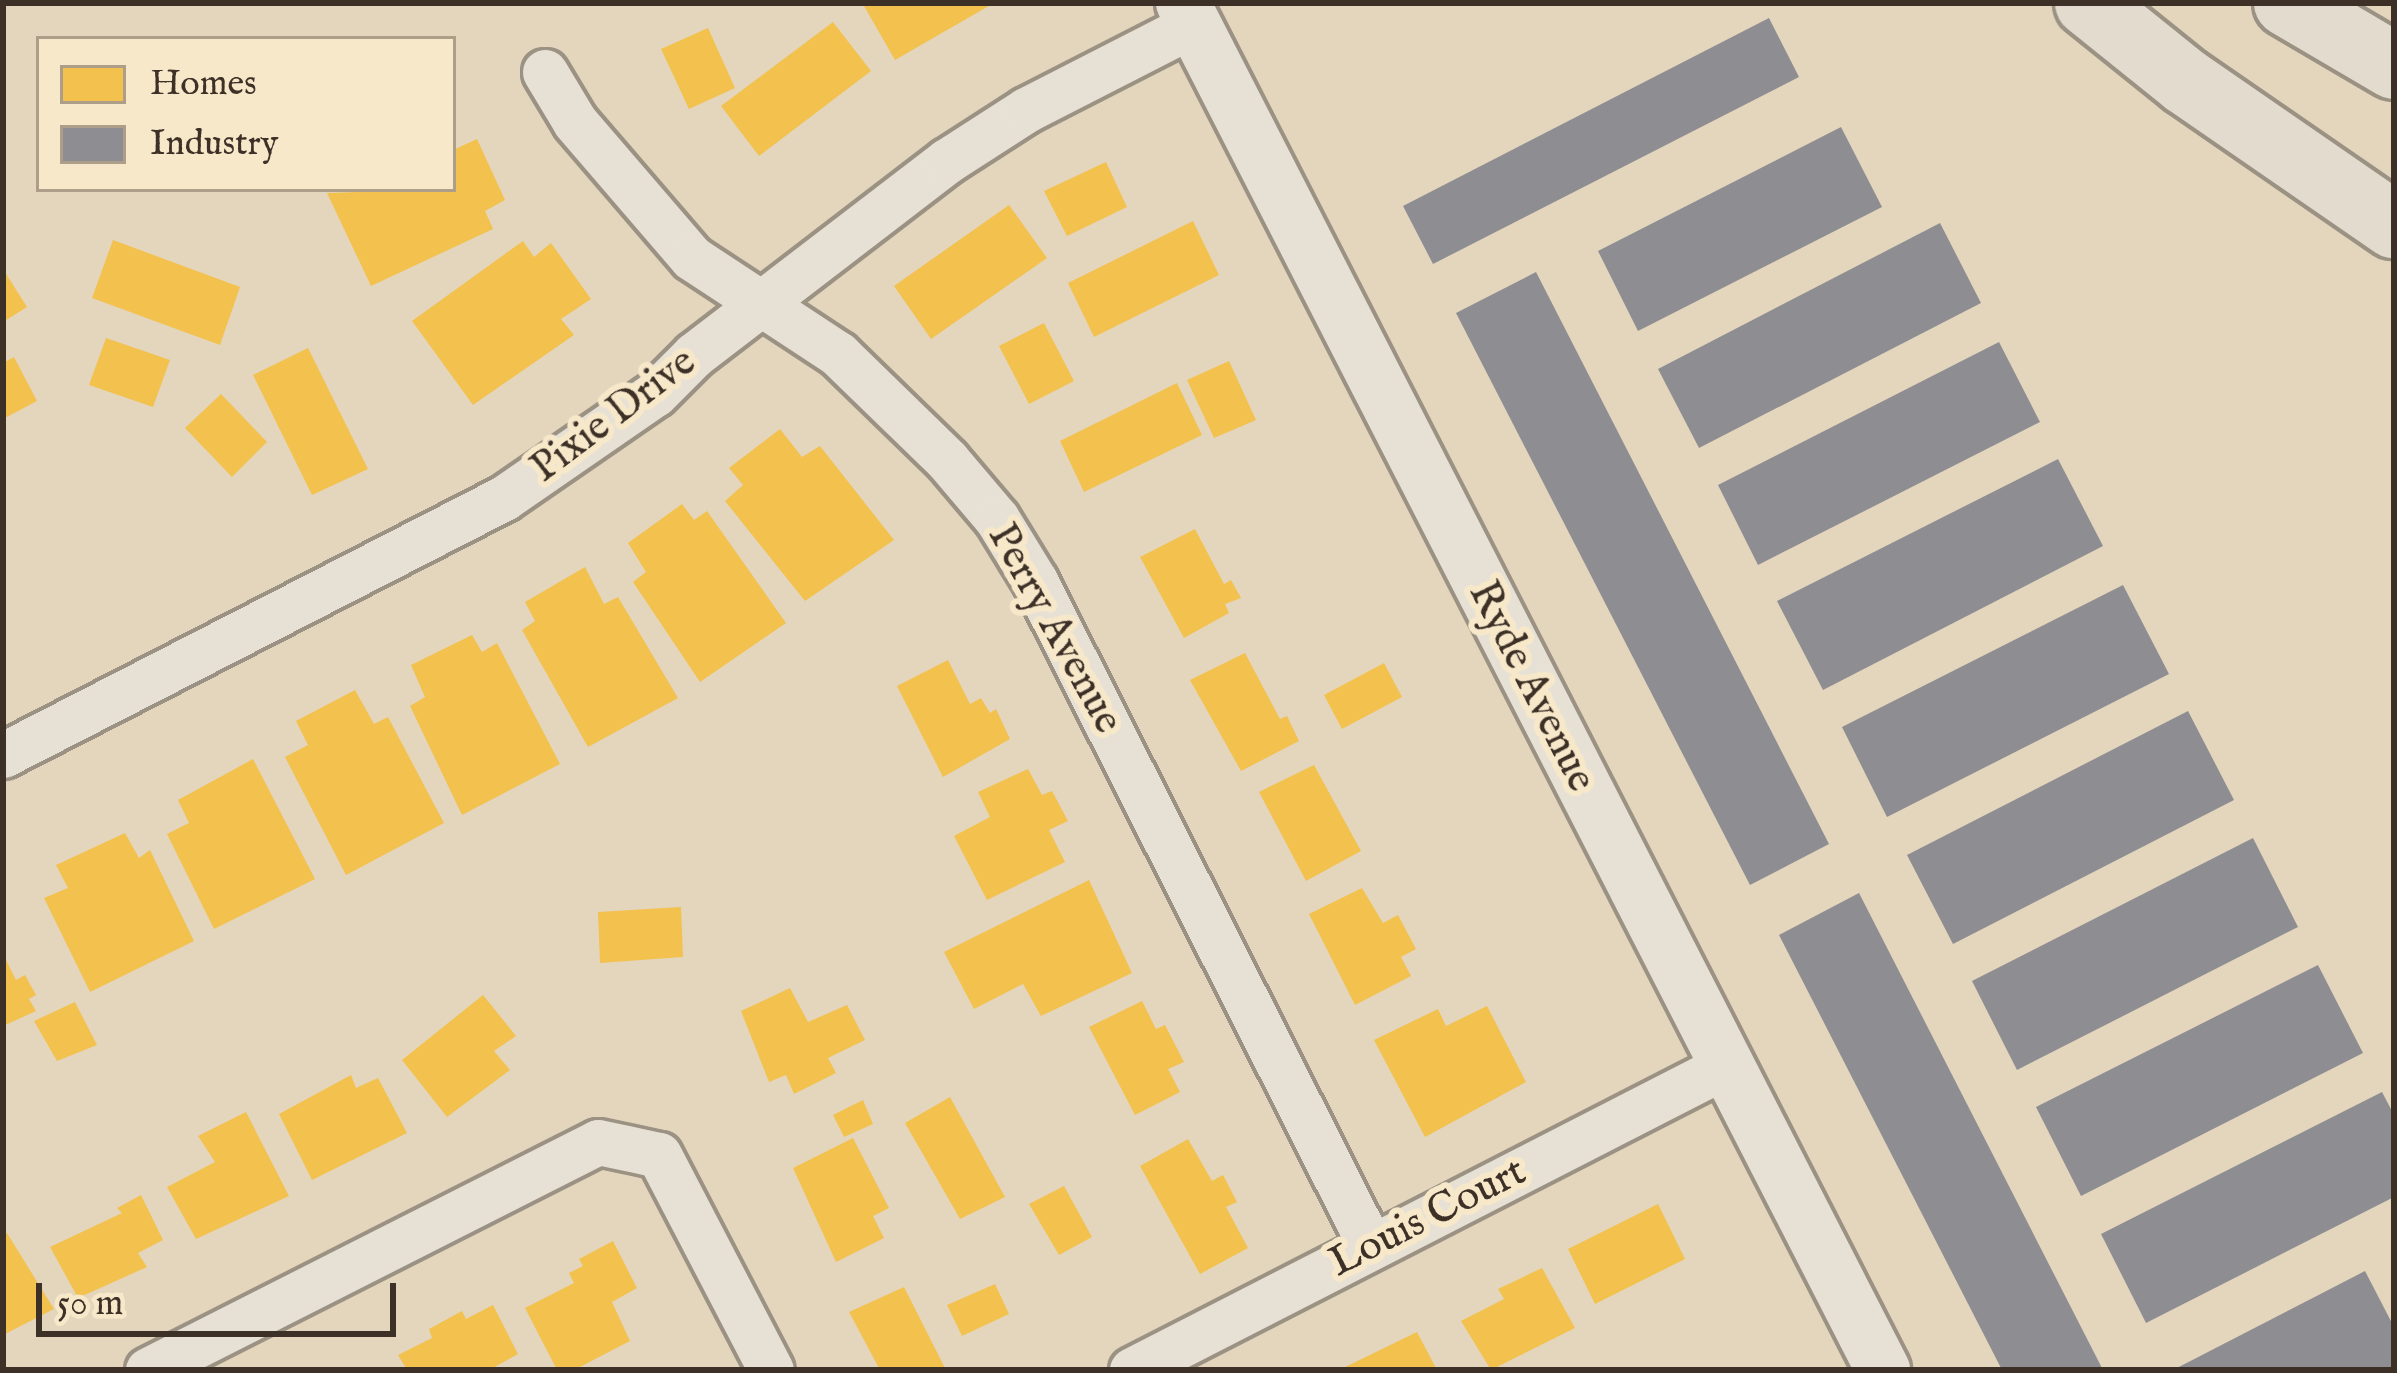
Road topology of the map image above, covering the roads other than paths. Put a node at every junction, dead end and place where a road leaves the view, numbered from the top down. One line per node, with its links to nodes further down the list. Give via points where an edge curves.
1 (2088, 3): 6 (highway, via 2185,81)
2 (2287, 3): 4 (highway)
3 (1188, 14): 7 (street, Pixie Drive, via 967,148); 9 (street, Ryde Avenue)
4 (2394, 66)
5 (545, 72): 7 (street, Perry Avenue, via 575,122 692,258)
6 (2394, 225)
7 (765, 302): 8 (street, Pixie Drive, via 655,394 504,499); 10 (street, Perry Avenue, via 838,354 997,519)
8 (3, 755)
9 (1725, 1066): 10 (street, Louis Court); 14 (street, Ryde Avenue)
10 (1372, 1246): 13 (street, Louis Court)
11 (148, 1370): 12 (street, via 598,1142 659,1156)
12 (771, 1370)
13 (1132, 1370)
14 (1882, 1370)

